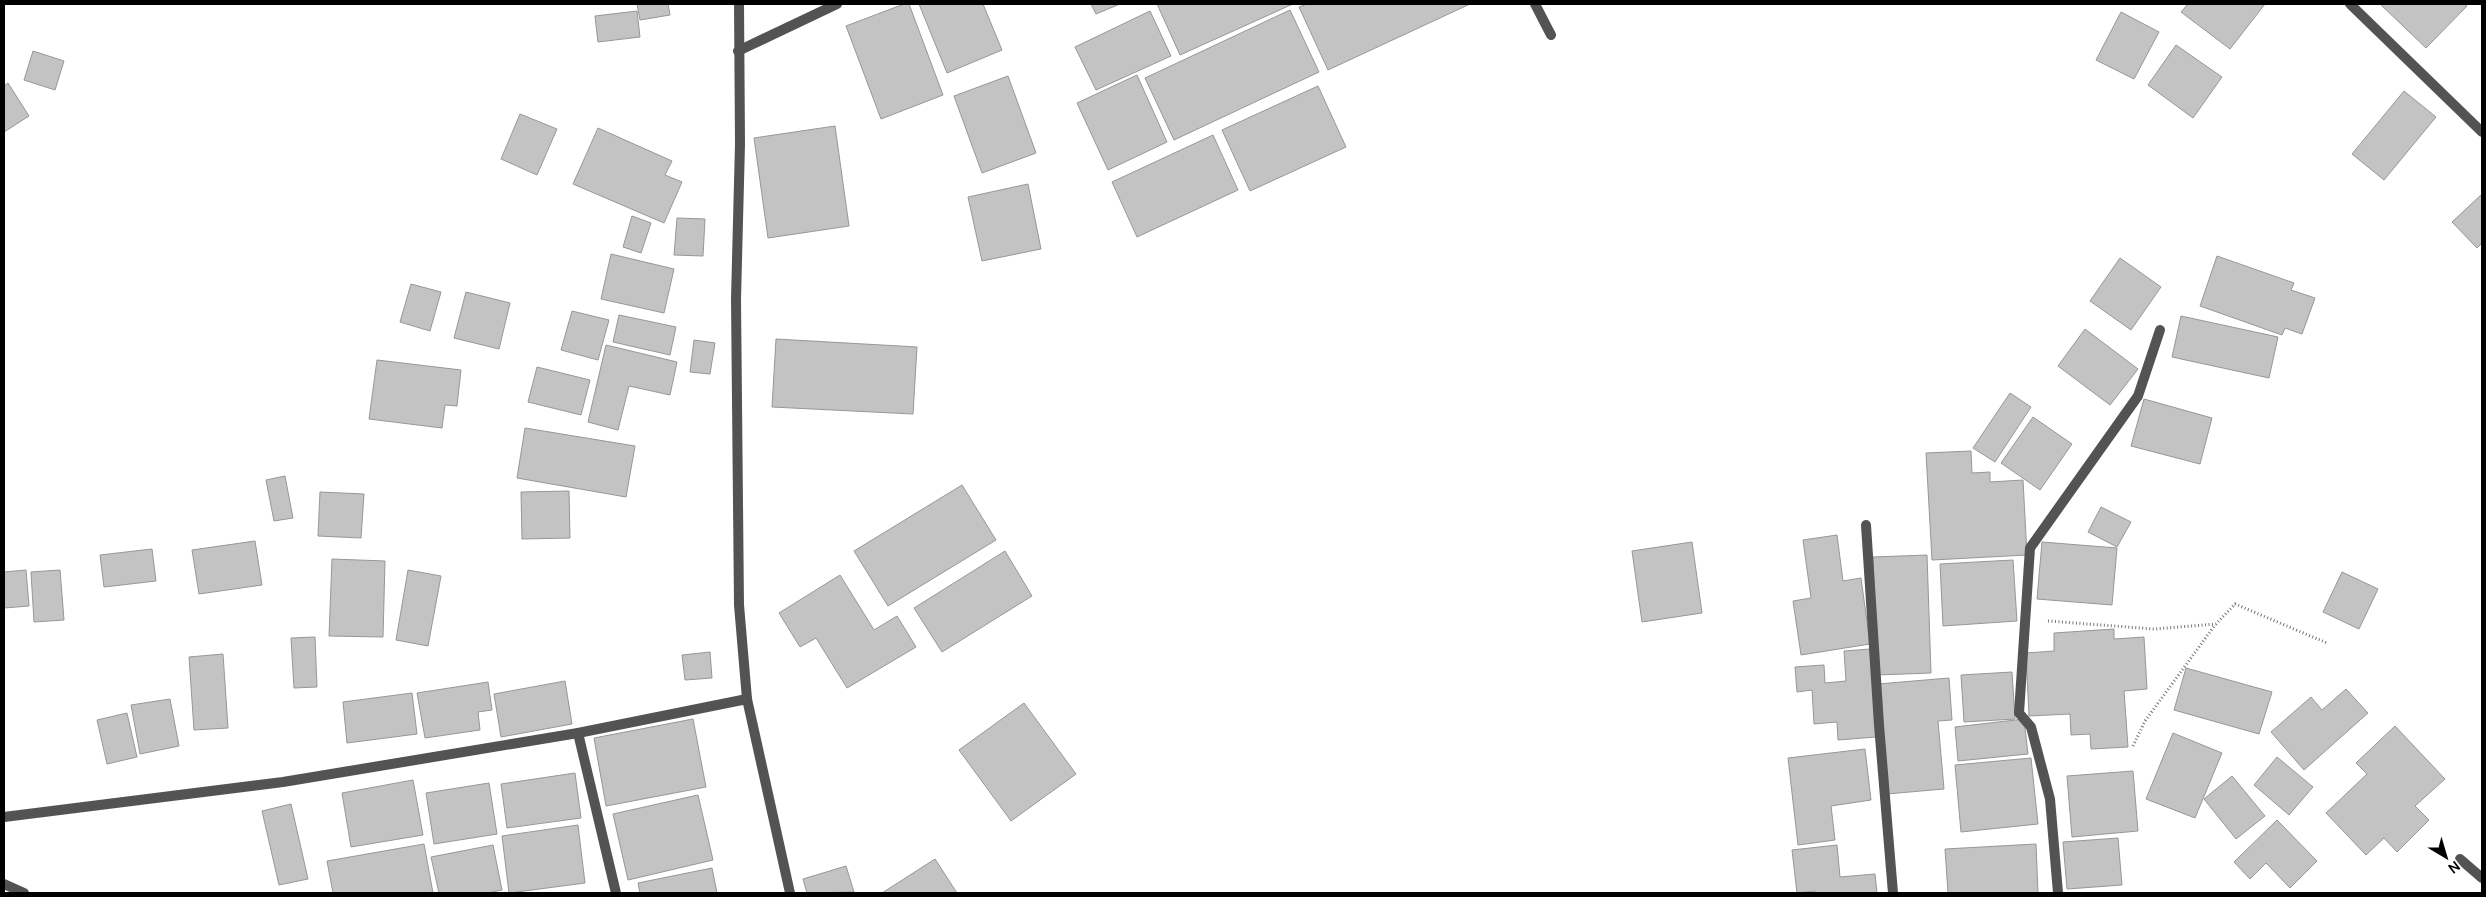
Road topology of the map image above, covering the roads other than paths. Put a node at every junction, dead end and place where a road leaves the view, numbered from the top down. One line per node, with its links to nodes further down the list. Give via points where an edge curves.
1 (739, 4): 6 (street)
2 (837, 4): 6 (street)
3 (1534, 4): 5 (street)
4 (2350, 4): 7 (street)
5 (1551, 36)
6 (738, 50): 10 (street, via 739,605)
7 (2482, 132)
8 (2160, 330): 20 (street, via 2138,396 2030,548 2019,713 2031,727 2050,799)
9 (1866, 525): 19 (street)
10 (747, 699): 11 (street); 18 (street)
11 (578, 734): 12 (street, via 283,782); 17 (street)
12 (4, 817)
13 (2460, 860): 14 (street)
14 (2482, 878)
15 (4, 884): 16 (street)
16 (24, 893)
17 (616, 893)
18 (790, 893)
19 (1893, 893)
20 (2058, 893)

